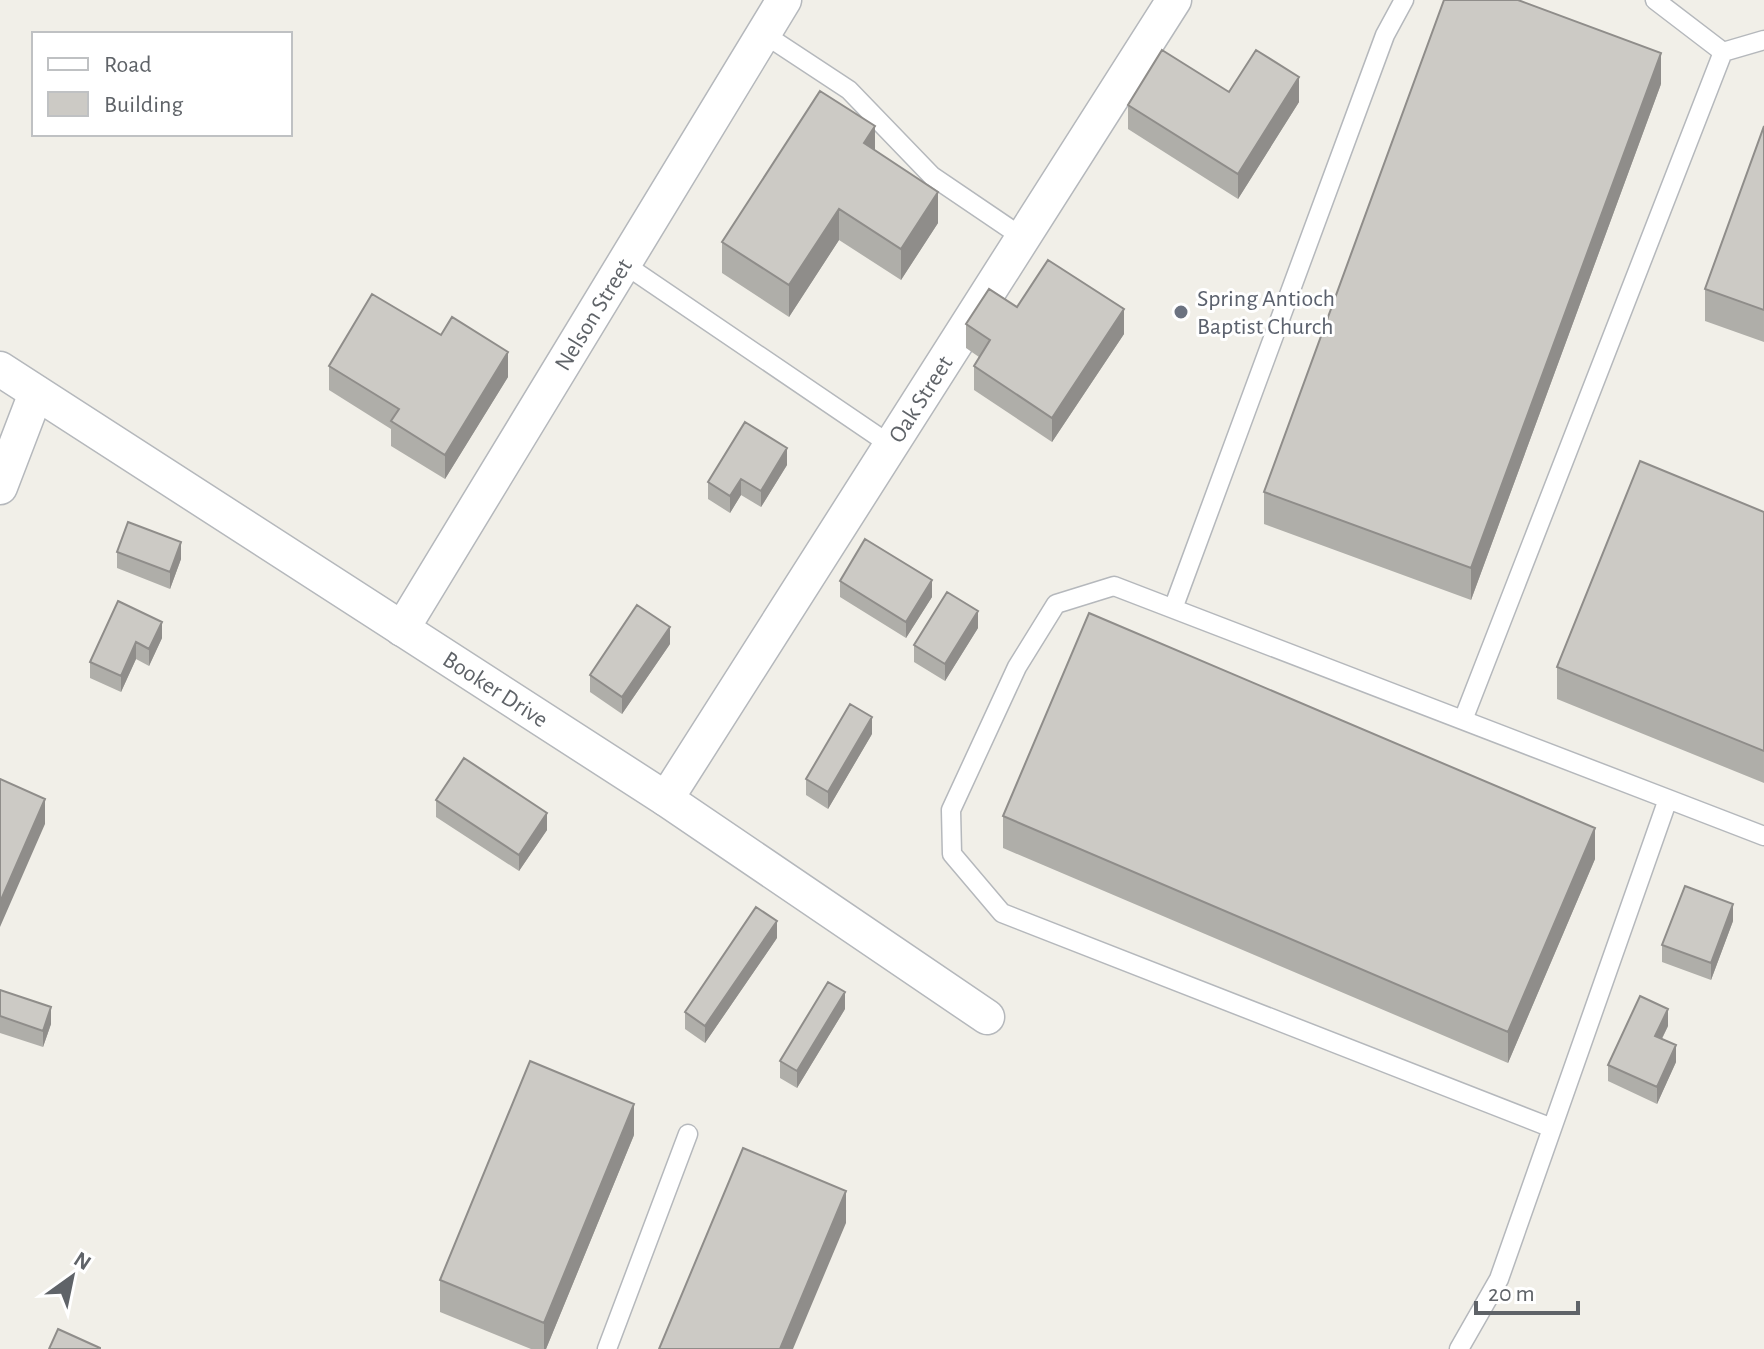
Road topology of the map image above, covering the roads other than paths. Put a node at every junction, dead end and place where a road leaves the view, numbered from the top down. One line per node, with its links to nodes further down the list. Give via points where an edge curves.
1 (784, 0): 5 (street, Nelson Street)
2 (1174, 0): 8 (street, Oak Street)
3 (1404, 0): 14 (lane, via 1385,35)
4 (1655, 0): 7 (lane)
5 (764, 34): 8 (lane, via 849,90 932,176); 9 (street, Nelson Street)
6 (1764, 40): 7 (lane)
7 (1723, 52): 16 (lane)
8 (1022, 237): 12 (street, Oak Street)
9 (624, 264): 12 (lane); 15 (street, Nelson Street)
10 (0, 369): 11 (street, Booker Drive)
11 (36, 393): 13 (street); 15 (street, Booker Drive)
12 (889, 444): 17 (street, Oak Street)
13 (0, 487)
14 (1174, 606): 16 (lane); 21 (lane, via 1114,586 1056,604 1017,667 951,810 952,854 1002,913)
15 (402, 629): 17 (street, Booker Drive)
16 (1463, 720): 18 (lane)
17 (666, 799): 20 (street, Booker Drive)
18 (1668, 799): 19 (lane); 21 (lane)
19 (1764, 836)
20 (987, 1017)
21 (1552, 1128): 24 (lane, via 1499,1279)
22 (688, 1134): 23 (lane)
23 (607, 1349)
24 (1459, 1349)

